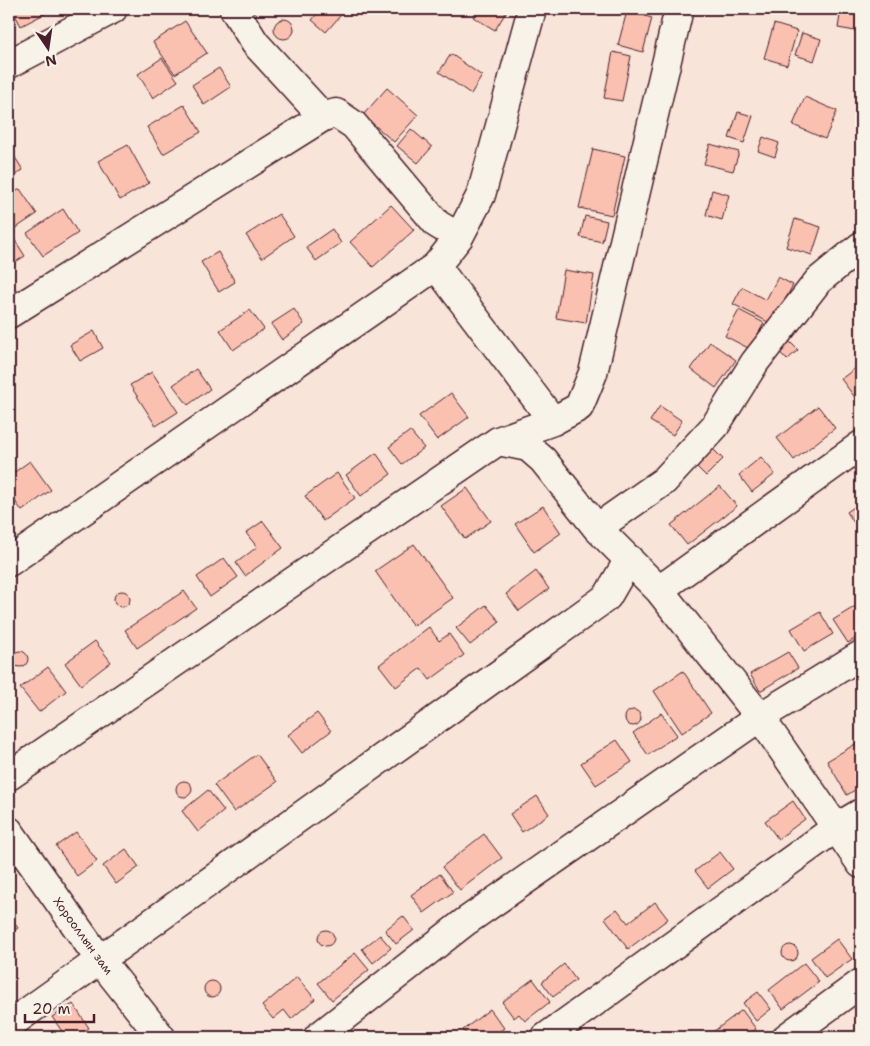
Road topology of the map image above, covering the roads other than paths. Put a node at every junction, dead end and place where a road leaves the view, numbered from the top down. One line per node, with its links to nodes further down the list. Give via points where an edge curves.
1 (113, 9): 5 (street)
2 (234, 9): 6 (street, via 255,43)
3 (532, 9): 7 (street, via 481,195)
4 (679, 9): 11 (street, via 593,373 579,406)
5 (9, 64)
6 (323, 117): 7 (street, via 336,113 354,125 436,224); 10 (street)
7 (459, 237): 9 (street)
8 (861, 246): 14 (street, via 818,281 755,362 715,426 664,481)
9 (436, 266): 11 (street); 16 (street)
10 (9, 314)
11 (553, 421): 12 (street)
12 (498, 441): 14 (street, via 528,448 542,460); 20 (street)
13 (861, 445): 17 (street)
14 (597, 528): 15 (street)
15 (629, 559): 17 (street); 25 (street, via 607,597)
16 (9, 562)
17 (659, 590): 19 (street)
18 (861, 655): 19 (street)
19 (760, 716): 22 (street); 29 (street, via 465,922)
20 (9, 776)
21 (861, 812): 22 (street)
22 (837, 827): 24 (street); 30 (street)
23 (9, 831): 25 (street, Хорооллын зам)
24 (861, 864)
25 (100, 960): 27 (street); 28 (street, Хорооллын зам)
26 (861, 983): 31 (street)
27 (9, 1025)
28 (161, 1037)
29 (318, 1037)
30 (546, 1037)
31 (787, 1037)

